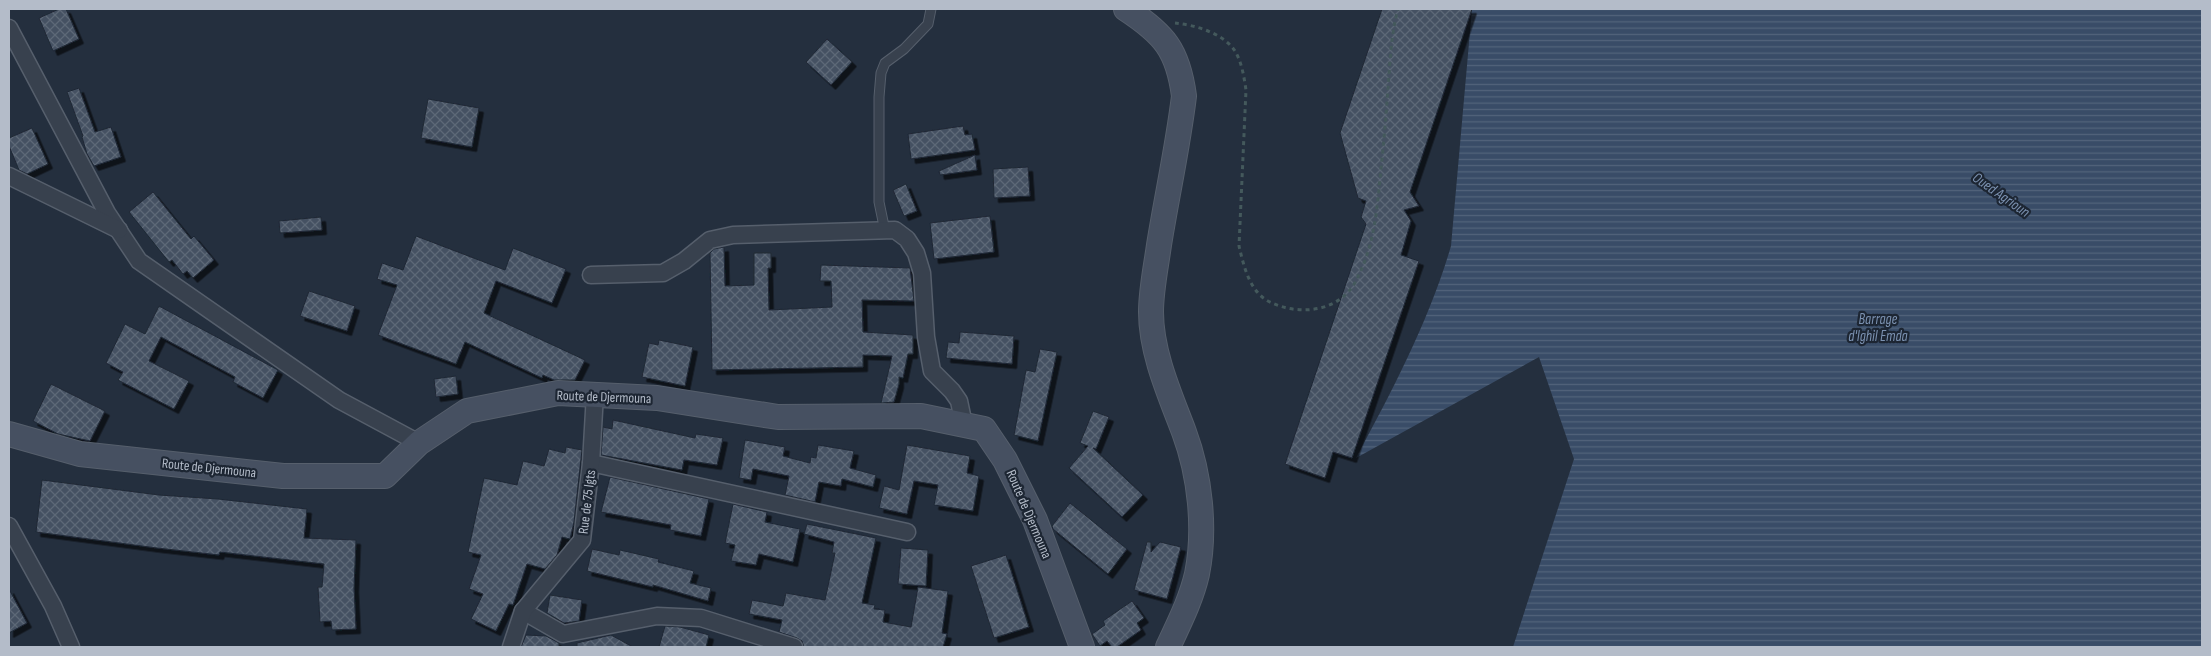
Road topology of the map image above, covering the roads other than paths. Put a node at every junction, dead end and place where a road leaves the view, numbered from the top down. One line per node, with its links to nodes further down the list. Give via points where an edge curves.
1 (931, 9): 6 (lane, via 928,24 904,50 884,63 881,74 879,202)
2 (1126, 9): 21 (street, via 1168,44 1181,71 1184,96 1151,313 1154,341 1196,477 1201,528 1197,574 1186,609)
3 (9, 28): 5 (street)
4 (9, 176): 5 (street)
5 (119, 230): 11 (street, via 139,261 191,298 340,400)
6 (885, 231): 7 (street, via 733,235 710,240 684,262 663,274); 9 (street, via 895,230 907,239 916,253 922,273 926,337 932,371 959,401)
7 (591, 275)
8 (595, 394): 9 (street, Route de Djermouna, via 657,398 778,417 921,416); 11 (street, Route de Djermouna, via 558,393 467,411); 12 (street, Rue de 75 lgts)
9 (964, 425): 20 (street, Route de Djermouna, via 984,429 1005,460 1035,520)
10 (9, 434): 11 (street, Route de Djermouna, via 80,454 283,476 384,476)
11 (419, 442)
12 (591, 463): 14 (street); 15 (street, Rue de 75 lgts, via 582,540)
13 (9, 526): 17 (street)
14 (907, 532)
15 (523, 611): 16 (street); 18 (street, Rue de 75 lgts)
16 (566, 641): 19 (street, via 657,616 701,618)
17 (73, 645)
18 (511, 647)
19 (794, 647)
20 (1082, 647)
21 (1168, 647)

